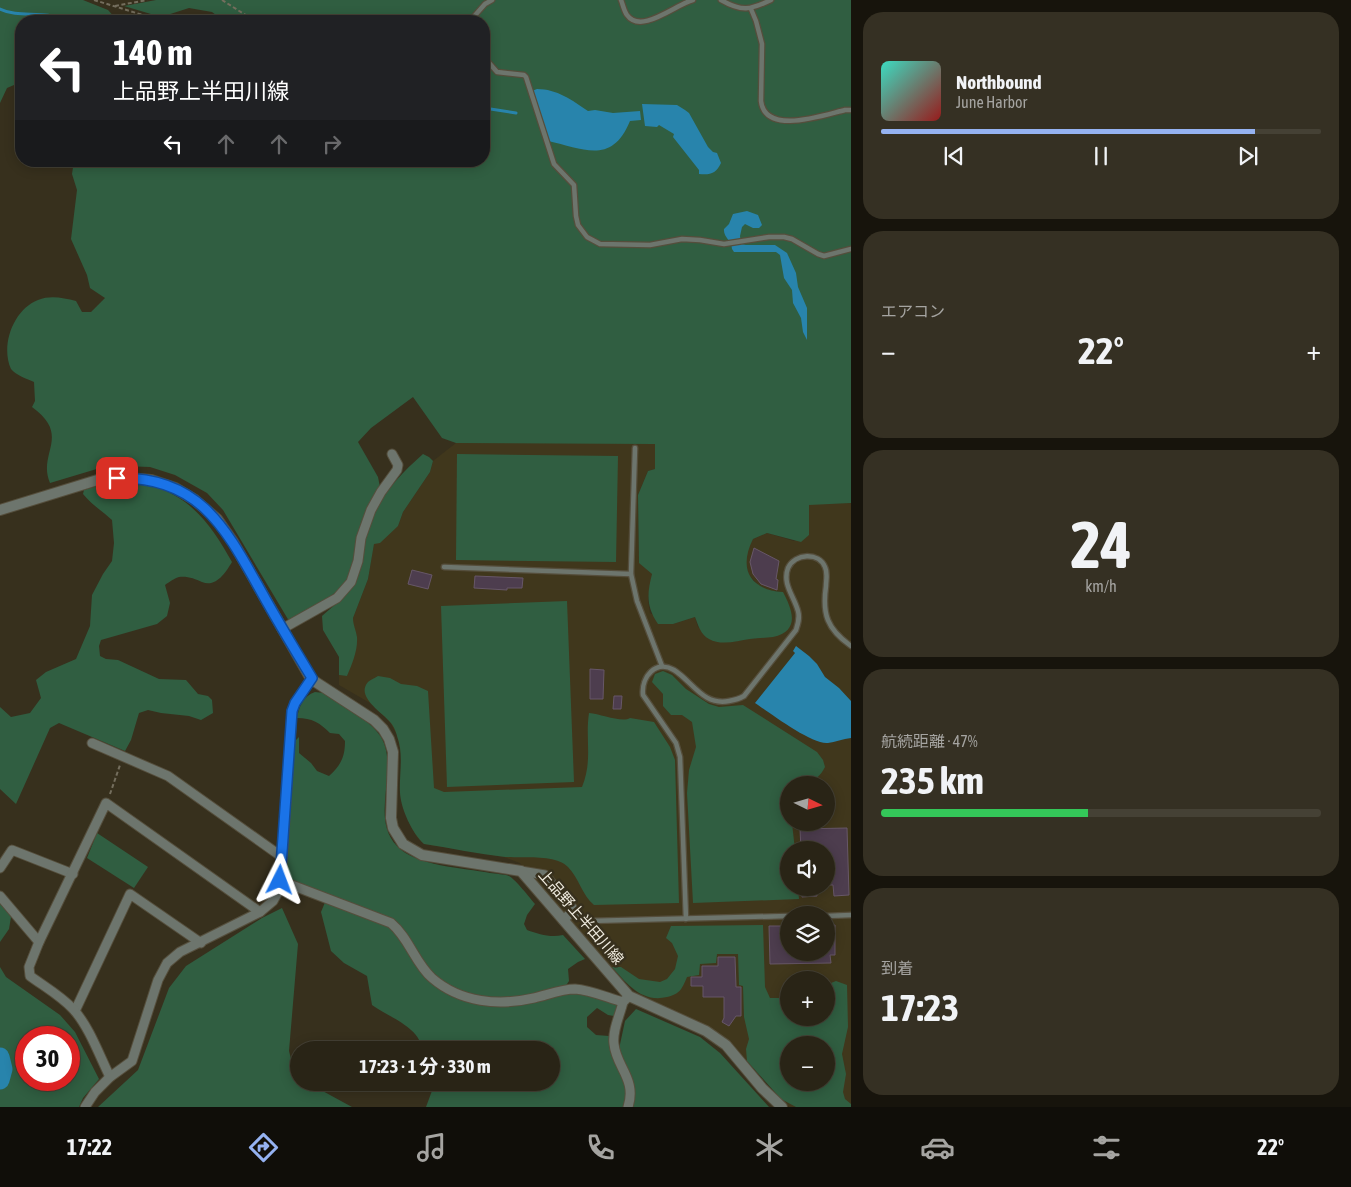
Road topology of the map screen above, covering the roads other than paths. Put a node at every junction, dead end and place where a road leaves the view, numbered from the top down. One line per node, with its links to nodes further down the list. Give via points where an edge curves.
1 (492, 0): 7 (lane)
2 (621, 0): 3 (lane, via 626,14 639,22 659,17)
3 (692, 0)
4 (721, 0): 6 (lane, via 731,6)
5 (771, 0): 6 (lane)
6 (751, 9): 9 (lane, via 762,44 761,100 764,111 796,122)
7 (475, 15)
8 (490, 63): 10 (lane, via 498,72 526,77 554,164 574,185 576,216 583,232 592,241 600,244 650,244 682,239 724,244 784,237 824,256)
9 (851, 110)
10 (851, 249)
11 (636, 448): 15 (lane)
12 (392, 454): 16 (street, via 398,464 397,470 372,510 361,538 351,582 337,598)
13 (0, 510): 16 (street, 上品野上半田川線, via 104,478 144,480 175,488 217,519)
14 (444, 567): 15 (lane)
15 (631, 574): 18 (lane, via 637,601)
16 (282, 629): 19 (street, 上品野上半田川線)
17 (851, 646): 18 (lane, via 827,620 824,600 826,568 813,556 804,556 790,564 786,573 786,584 799,612 796,630 744,696 716,702 698,693 674,670)
18 (662, 666): 32 (lane, via 648,674 642,687 643,695 676,743 680,757)
19 (312, 678): 21 (street, via 292,711); 23 (street, 上品野上半田川線, via 374,720 389,739 393,752 391,818 403,844 422,855)
20 (92, 743): 21 (street, via 168,776)
21 (282, 856): 25 (street)
22 (0, 868): 24 (street, via 12,850)
23 (521, 871): 27 (street, via 545,875); 33 (street, 上品野上半田川線)
24 (73, 874): 28 (street, via 106,803); 34 (street)
25 (280, 880): 28 (street, via 273,902); 36 (street, via 391,923 432,978 469,998 484,1002 516,1002 576,990)
26 (0, 896): 34 (street)
27 (574, 910): 32 (lane, via 588,921); 33 (street)
28 (260, 912): 35 (street)
29 (851, 915): 31 (lane)
30 (780, 916): 32 (lane)
31 (835, 916)
32 (686, 919)
33 (563, 920): 36 (street, 上品野上半田川線)
34 (39, 942): 37 (street, via 29,967 30,976)
35 (200, 942): 37 (street, via 130,894); 38 (street, via 167,963 158,980 132,1061)
36 (626, 999): 40 (street, via 614,1045 628,1079); 41 (street, 上品野上半田川線, via 706,1031 726,1045)
37 (75, 1011): 38 (street)
38 (110, 1077): 39 (street)
39 (85, 1107)
40 (628, 1107)
41 (782, 1107)

